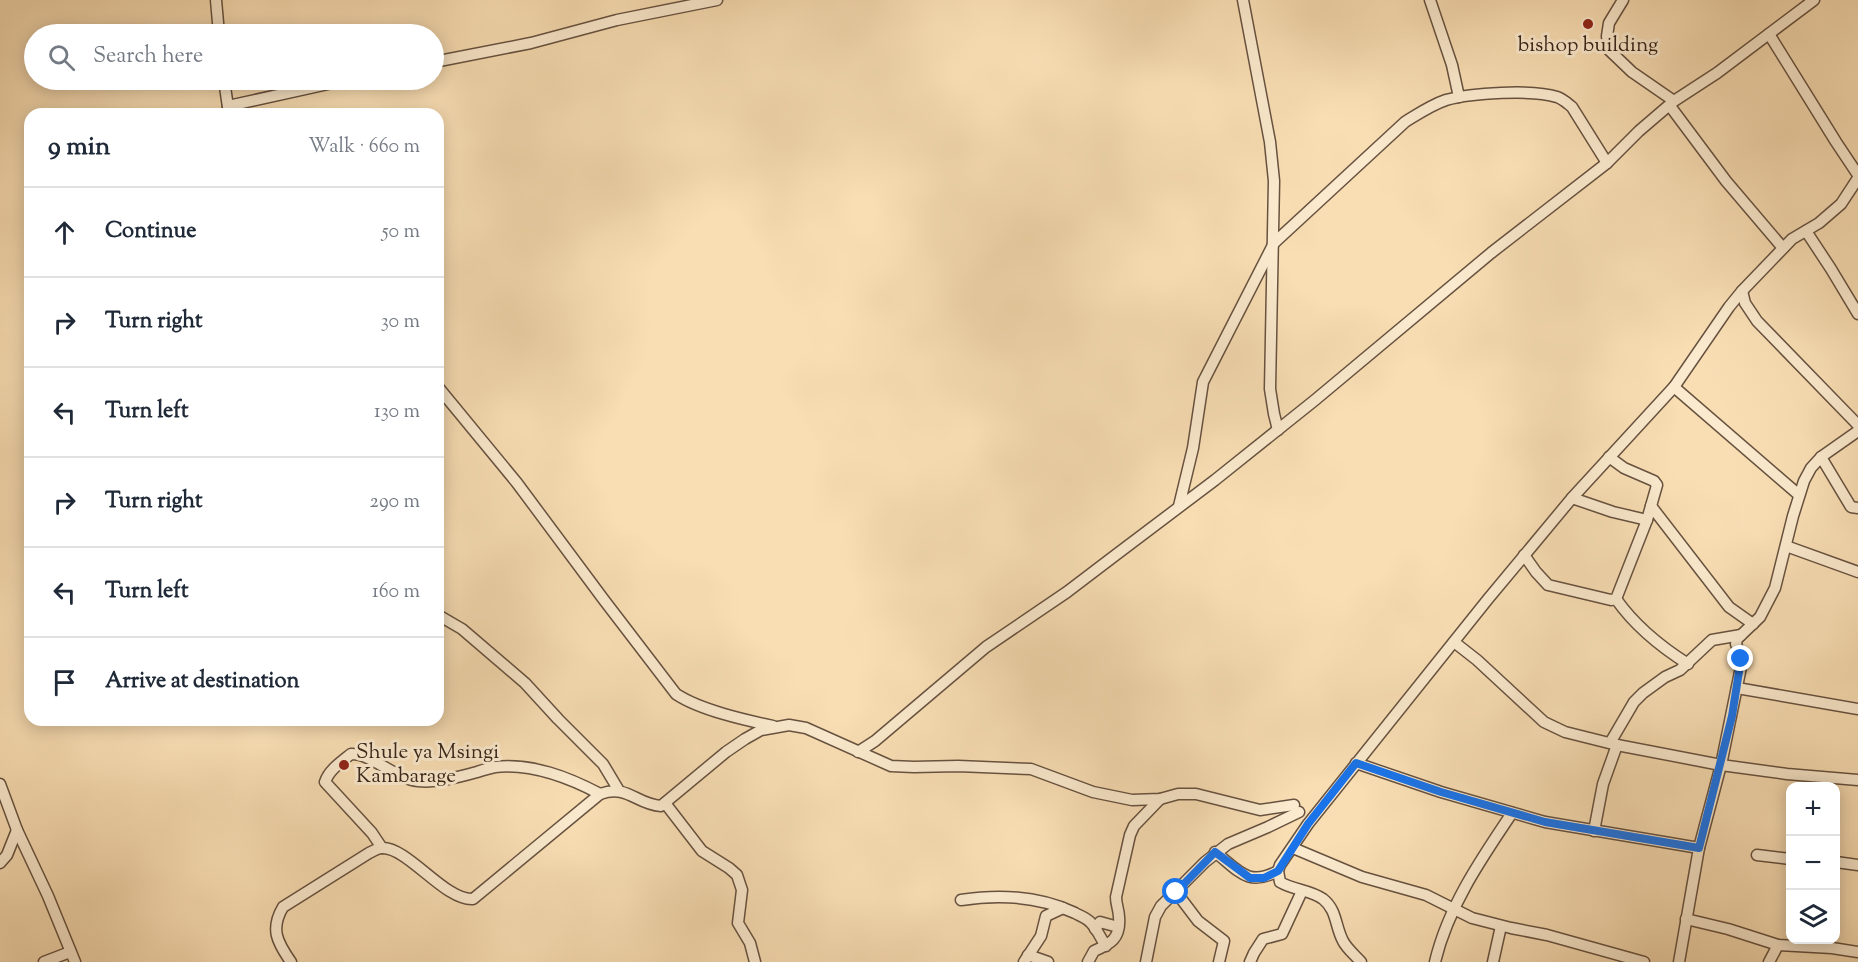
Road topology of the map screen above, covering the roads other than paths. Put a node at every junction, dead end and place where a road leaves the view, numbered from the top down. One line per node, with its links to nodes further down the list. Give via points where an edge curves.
1 (216, 0): 7 (street)
2 (717, 0): 9 (street)
3 (1243, 0): 19 (street, via 1270,142)
4 (1430, 0): 12 (street)
5 (1623, 0): 13 (street, via 1607,29 1609,50)
6 (1814, 0): 8 (street)
7 (218, 24)
8 (1769, 34): 13 (street); 17 (street)
9 (444, 60)
10 (225, 90): 14 (street)
11 (307, 90): 15 (street)
12 (1459, 97): 16 (street, via 1515,93 1556,96 1572,107); 19 (street, via 1443,101 1406,122)
13 (1672, 103): 16 (street); 20 (street, via 1726,181)
14 (228, 108)
15 (236, 108)
16 (1607, 163): 26 (street, via 1491,253)
17 (1858, 176): 18 (street, via 1841,204)
18 (1806, 231): 20 (street); 22 (street)
19 (1274, 243): 26 (street, via 1270,389); 32 (street, via 1203,382)
20 (1783, 248): 21 (street)
21 (1742, 291): 23 (street); 25 (street, via 1757,321)
22 (1858, 314)
23 (1674, 387): 28 (street); 30 (street)
24 (444, 394): 47 (street, via 517,483 676,694 705,707)
25 (1858, 425)
26 (1278, 430): 32 (street)
27 (1858, 431): 29 (street)
28 (1609, 457): 31 (street); 33 (street, via 1656,483)
29 (1821, 457): 30 (street, via 1811,468); 34 (street, via 1851,507)
30 (1799, 495): 36 (street)
31 (1572, 498): 35 (street); 37 (street)
32 (1179, 506): 49 (street, via 1067,592 986,647)
33 (1651, 506): 35 (street); 41 (street, via 1729,607)
34 (1858, 508)
35 (1647, 520): 39 (street)
36 (1786, 546): 38 (street); 41 (street, via 1775,588)
37 (1524, 555): 39 (street, via 1548,585); 43 (street)
38 (1858, 572)
39 (1616, 599): 44 (street, via 1639,626)
40 (444, 618): 54 (street, via 525,683 603,764)
41 (1753, 624): 42 (street)
42 (1742, 635): 44 (street, via 1712,640); 45 (street, via 1736,644 1742,663)
43 (1454, 642): 48 (street, via 1544,722 1564,732); 50 (street)
44 (1688, 664): 48 (street, via 1642,693)
45 (1737, 688): 46 (street); 51 (street)
46 (1858, 709)
47 (777, 726): 49 (street, via 806,728); 57 (street, via 761,730 726,752)
48 (1613, 744): 51 (street); 60 (street)
49 (858, 752): 56 (street, via 891,766 1031,770 1124,799)
50 (1356, 763): 58 (street); 62 (street)
51 (1721, 765): 52 (street); 63 (street)
52 (1858, 780)
53 (0, 784): 59 (street)
54 (618, 789): 55 (street); 57 (street, via 646,803)
55 (600, 794): 61 (street, via 473,899 465,899 393,850); 61 (street, via 552,772 507,767 416,781 351,754 327,775 325,782)
56 (1160, 799): 64 (street, via 1196,794 1260,810 1297,808 1268,828); 78 (street, via 1130,835 1116,897)
57 (665, 804): 87 (street, via 702,851 737,875 742,890 738,923 750,944)
58 (1512, 813): 60 (street); 75 (street)
59 (17, 830): 67 (street); 83 (street)
60 (1594, 831): 63 (street)
61 (382, 848): 86 (street, via 283,907 275,928)
62 (1293, 848): 70 (street); 75 (street, via 1362,877 1426,895)
63 (1699, 848): 76 (street)
64 (1215, 852): 70 (street, via 1250,878 1264,878); 72 (street)
65 (1757, 855): 66 (street)
66 (1786, 858)
67 (0, 863)
68 (1840, 863): 69 (street)
69 (1858, 865)
70 (1278, 871): 71 (street, via 1280,882)
71 (1302, 891): 92 (street, via 1282,934 1263,939); 93 (street, via 1329,905 1344,944)
72 (1176, 892): 90 (street, via 1155,917); 91 (street, via 1198,921 1224,941)
73 (961, 900): 74 (street, via 1028,898)
74 (1063, 908): 79 (street, via 1089,921); 84 (street, via 1046,916 1041,936)
75 (1453, 909): 77 (street); 94 (street)
76 (1686, 919): 80 (street); 97 (street)
77 (1501, 926): 95 (street); 96 (street)
78 (1118, 927): 79 (street, via 1100,922); 81 (street)
79 (1095, 929): 81 (street)
80 (1778, 945): 82 (street); 98 (street)
81 (1107, 946): 89 (street, via 1094,951)
82 (1858, 952)
83 (73, 957): 85 (street)
84 (1026, 959): 88 (street)
85 (44, 962)
86 (291, 962)
87 (754, 962)
88 (1048, 962)
89 (1088, 962)
90 (1146, 962)
91 (1219, 962)
92 (1250, 962)
93 (1361, 962)
94 (1435, 962)
95 (1493, 962)
96 (1644, 962)
97 (1679, 962)
98 (1769, 962)

